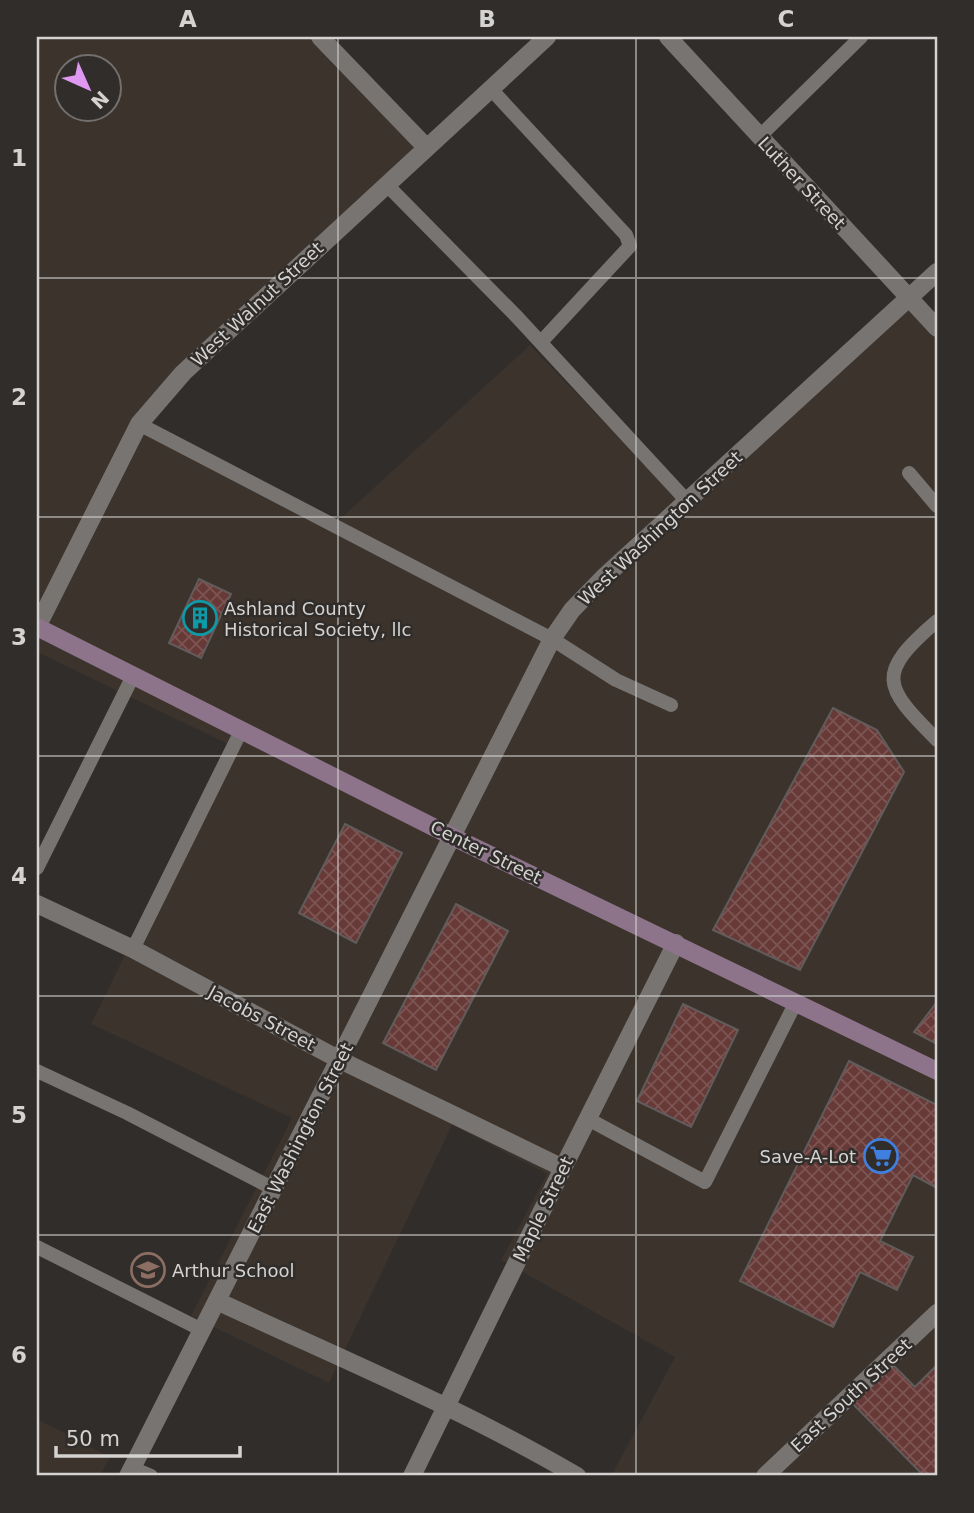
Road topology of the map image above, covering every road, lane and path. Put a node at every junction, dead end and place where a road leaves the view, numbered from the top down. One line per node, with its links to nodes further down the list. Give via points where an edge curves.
1 (320, 37): 7 (street)
2 (547, 37): 5 (street, West Walnut Street)
3 (668, 37): 6 (street, Luther Street)
4 (861, 37): 6 (lane)
5 (490, 89): 7 (street, West Walnut Street); 12 (lane, via 626,235 630,246)
6 (760, 136): 10 (street, Luther Street)
7 (426, 147): 8 (street, West Walnut Street)
8 (386, 184): 12 (lane); 13 (street, West Walnut Street, via 183,373)
9 (937, 272): 10 (street, West Washington Street)
10 (909, 299): 11 (street, Luther Street); 15 (street, West Washington Street)
11 (937, 328)
12 (541, 342): 15 (lane)
13 (139, 424): 18 (street, West Walnut Street); 19 (lane)
14 (909, 473): 16 (lane)
15 (687, 502): 19 (street, West Washington Street, via 603,578)
16 (937, 506)
17 (937, 621): 23 (lane, via 895,664 892,681 898,698)
18 (37, 627): 20 (main road, Center Street)
19 (552, 639): 21 (lane, via 616,680); 24 (street, West Washington Street)
20 (133, 676): 22 (main road, Center Street); 25 (lane)
21 (671, 705)
22 (241, 731): 24 (main road, Center Street); 28 (lane)
23 (937, 740)
24 (453, 837): 27 (main road, Center Street); 30 (street, East Washington Street)
25 (37, 868)
26 (37, 904): 28 (street, Jacobs Street)
27 (676, 943): 29 (main road, Center Street); 33 (street, Maple Street)
28 (134, 949): 30 (street, Jacobs Street)
29 (796, 1002): 32 (main road, Center Street); 33 (lane, via 705,1182)
30 (340, 1060): 34 (street, Jacobs Street); 35 (street, East Washington Street)
31 (37, 1071): 35 (lane)
32 (937, 1071)
33 (587, 1119): 34 (street, Maple Street)
34 (563, 1168): 40 (street, Maple Street)
35 (274, 1189): 37 (street, East Washington Street)
36 (37, 1247): 39 (lane)
37 (217, 1301): 39 (street, East Washington Street); 40 (street)
38 (937, 1313): 45 (street, East South Street)
39 (202, 1330): 41 (street, East Washington Street)
40 (445, 1408): 43 (street, Maple Street); 44 (street)
41 (130, 1472): 42 (lane)
42 (151, 1476)
43 (412, 1476)
44 (577, 1476)
45 (765, 1476)

